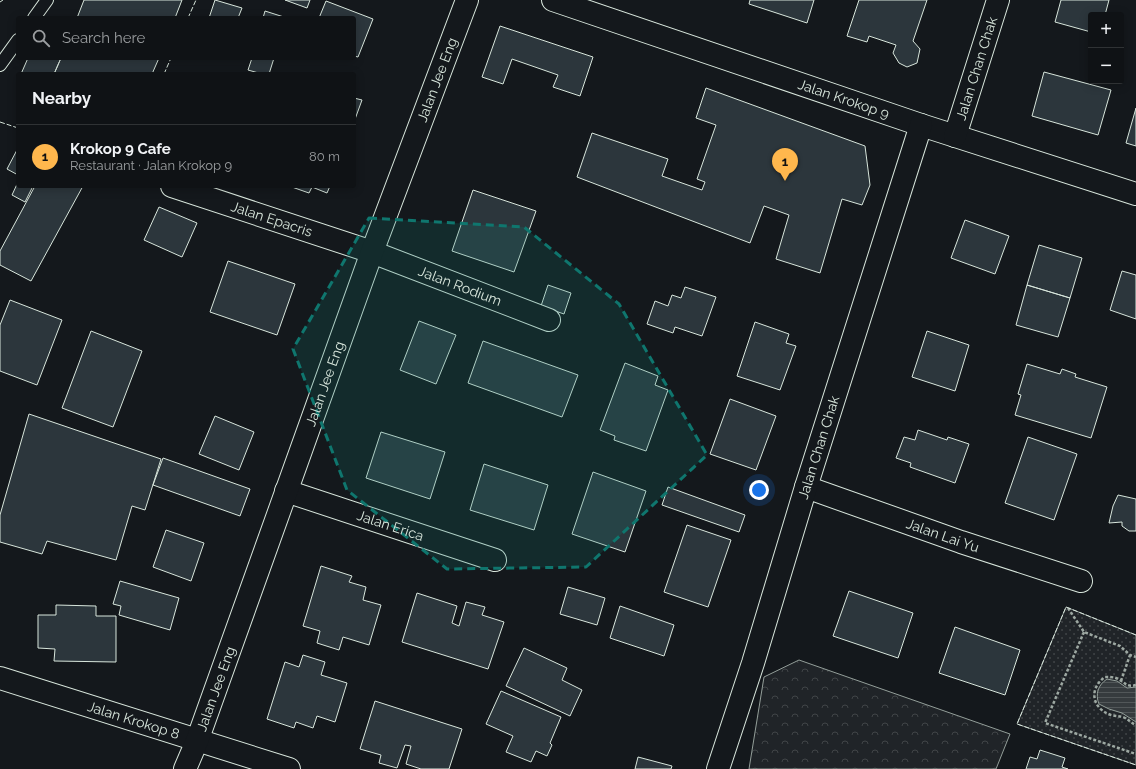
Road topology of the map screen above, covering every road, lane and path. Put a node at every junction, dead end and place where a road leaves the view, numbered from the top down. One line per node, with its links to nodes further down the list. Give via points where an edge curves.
1 (47, 0): 5 (lane)
2 (467, 0): 12 (street, Jalan Jee Eng)
3 (553, 0): 8 (street, Jalan Krokop 9)
4 (998, 0): 9 (street, Jalan Chan Chak)
5 (35, 16)
6 (16, 43): 7 (lane)
7 (0, 65)
8 (921, 125): 9 (street, Jalan Krokop 9); 14 (street, Jalan Chan Chak)
9 (955, 136): 11 (street, Jalan Krokop 9)
10 (178, 188): 12 (street, Jalan Epacris)
11 (1136, 194)
12 (372, 252): 13 (street, Jalan Rodium); 15 (street, Jalan Jee Eng)
13 (549, 320)
14 (806, 487): 17 (street, Jalan Lai Yu, via 961,542); 30 (street, Jalan Chan Chak)
15 (286, 491): 16 (street, Jalan Erica); 26 (street, Jalan Jee Eng)
16 (495, 560)
17 (1080, 580)
18 (1068, 608): 19 (path)
19 (1084, 632): 20 (path, via 1120,646); 27 (path, via 1045,723)
20 (1130, 655): 21 (path); 23 (path)
21 (1136, 657)
22 (0, 678): 26 (street, Jalan Krokop 8)
23 (1121, 681): 24 (path, via 1132,686); 25 (path, via 1106,677 1100,681 1095,690 1095,701 1104,712 1122,717)
24 (1136, 684)
25 (1136, 725)
26 (197, 741): 28 (street, Jalan Jee Eng); 29 (street, Jalan Krokop 8)
27 (1136, 754)
28 (185, 769)
29 (289, 769)
30 (718, 769)

